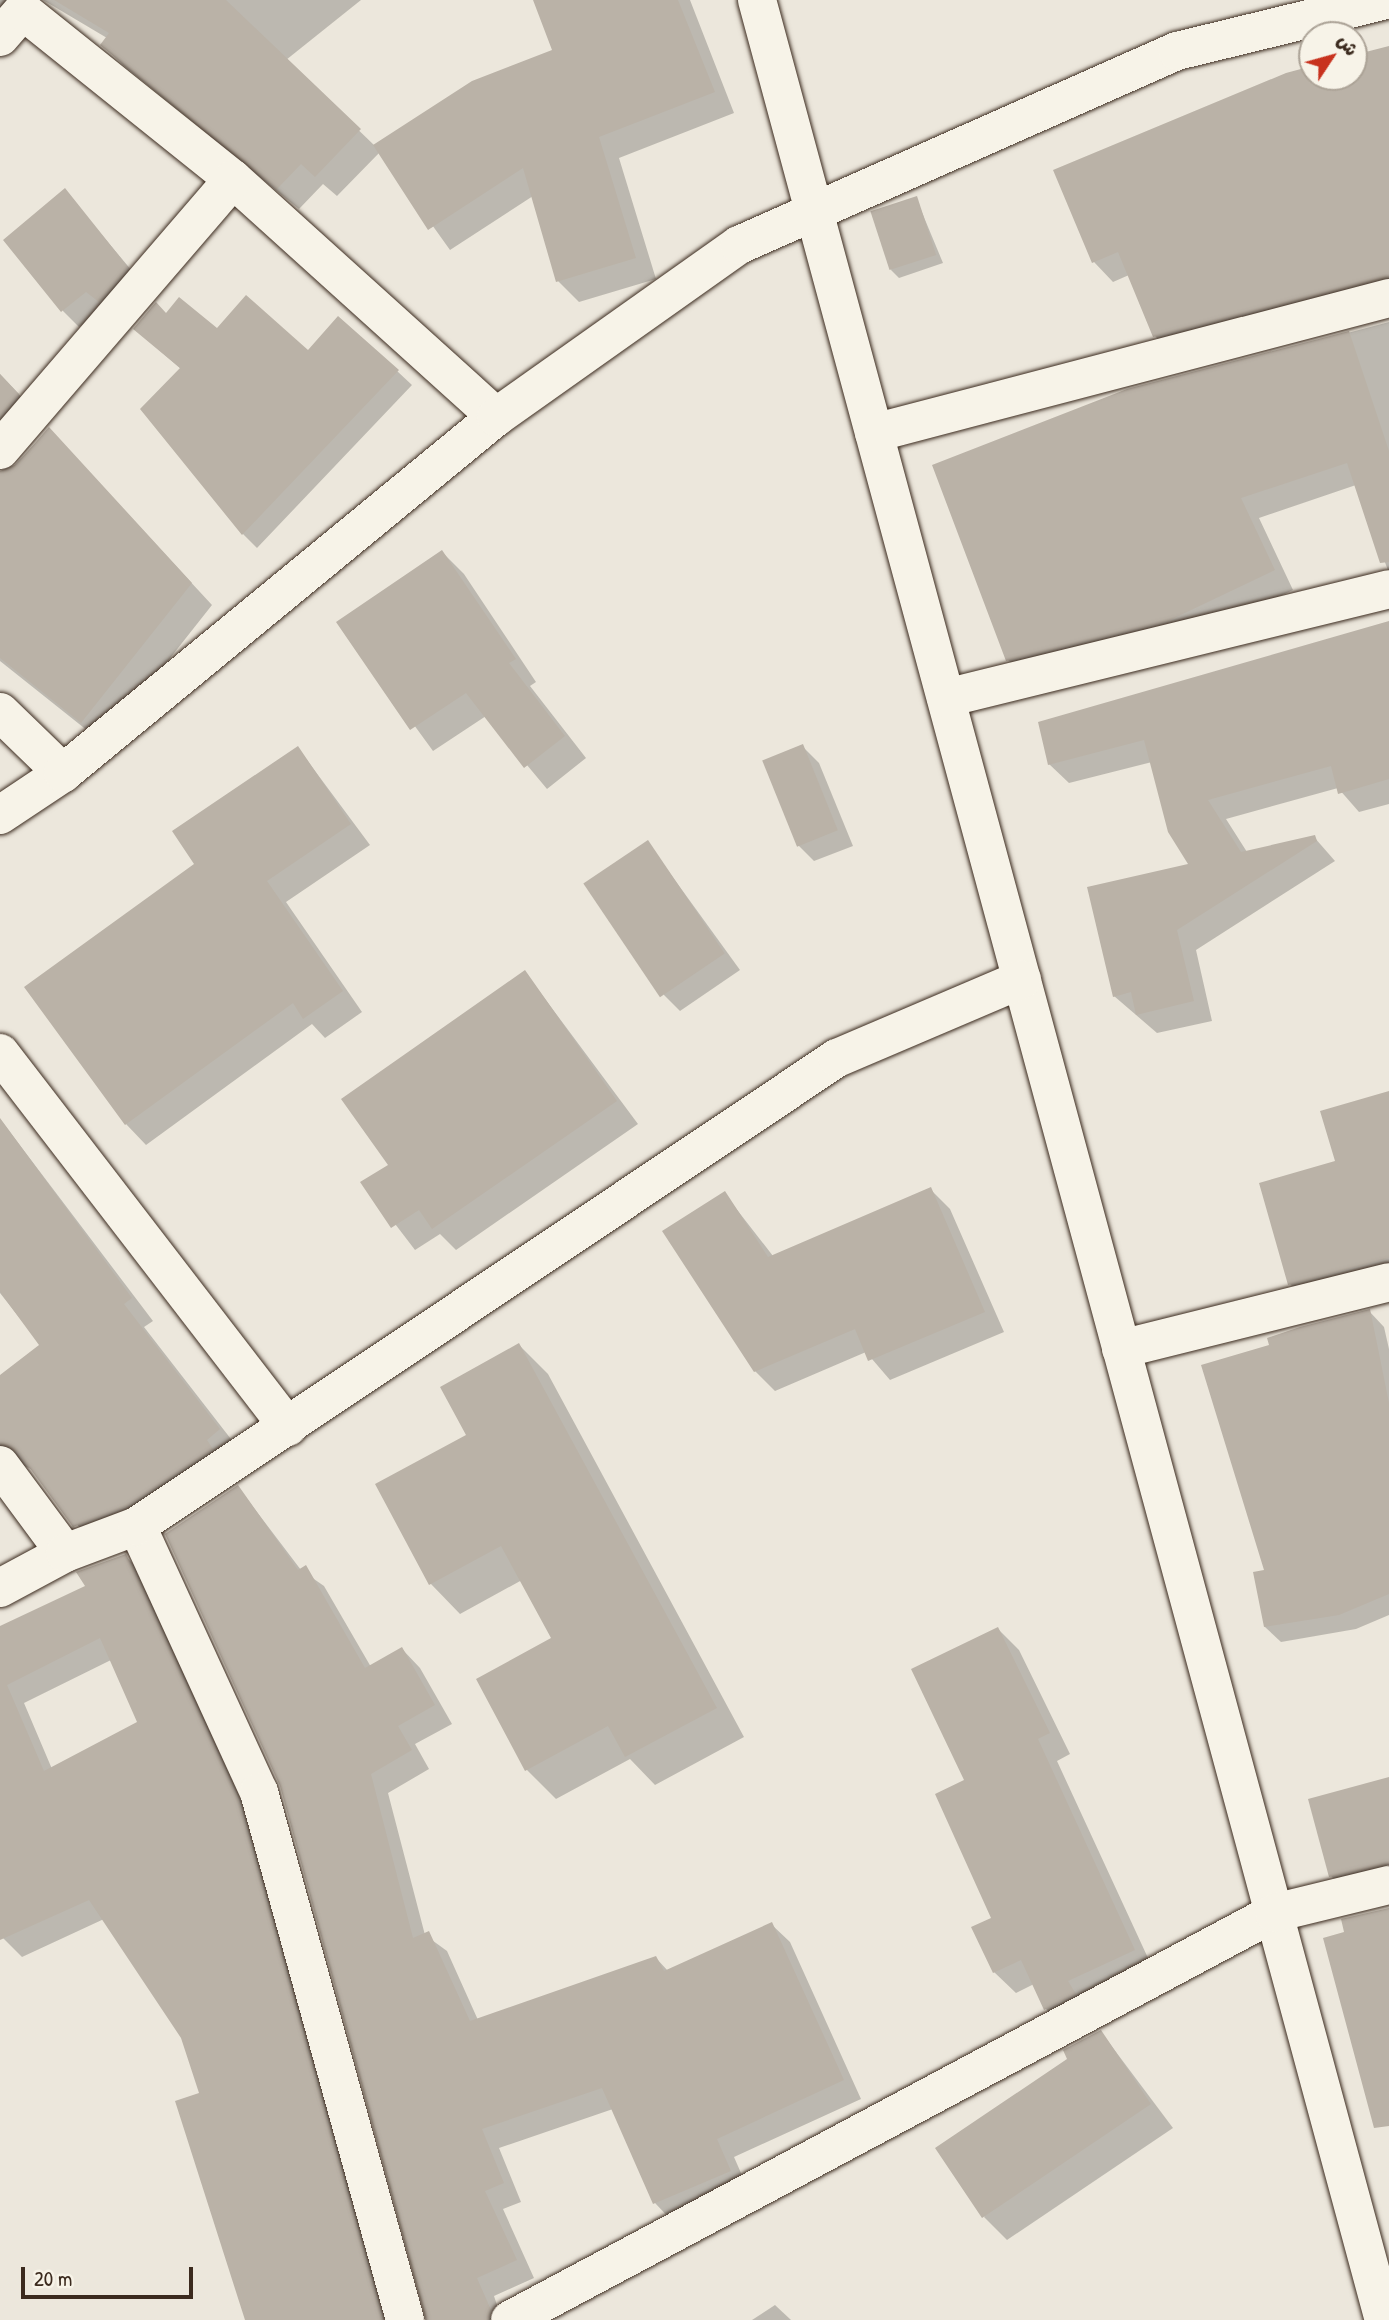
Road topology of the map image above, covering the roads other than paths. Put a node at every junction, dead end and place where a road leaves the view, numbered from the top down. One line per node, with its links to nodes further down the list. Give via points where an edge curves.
1 (757, 0): 5 (street)
2 (1386, 0): 5 (street, via 1177,51)
3 (0, 37): 4 (street, via 23,11)
4 (233, 179): 7 (street); 9 (street)
5 (814, 210): 7 (street, via 739,245); 8 (street)
6 (1389, 298): 8 (street)
7 (496, 417): 13 (street)
8 (874, 433): 11 (street)
9 (0, 450)
10 (1389, 589): 11 (street)
11 (946, 698): 15 (street)
12 (0, 712): 13 (street)
13 (63, 773): 14 (street)
14 (0, 815)
15 (1022, 979): 18 (street); 19 (street, via 837,1058)
16 (0, 1053): 19 (street)
17 (1389, 1282): 18 (street)
18 (1121, 1349): 25 (street)
19 (288, 1427): 21 (street)
20 (0, 1465): 22 (street)
21 (137, 1526): 22 (street); 26 (street, via 259,1793)
22 (65, 1553): 23 (street)
23 (0, 1588)
24 (1389, 1885): 25 (street)
25 (1274, 1913): 27 (street); 28 (street)
26 (405, 2320)
27 (510, 2320)
28 (1384, 2320)

